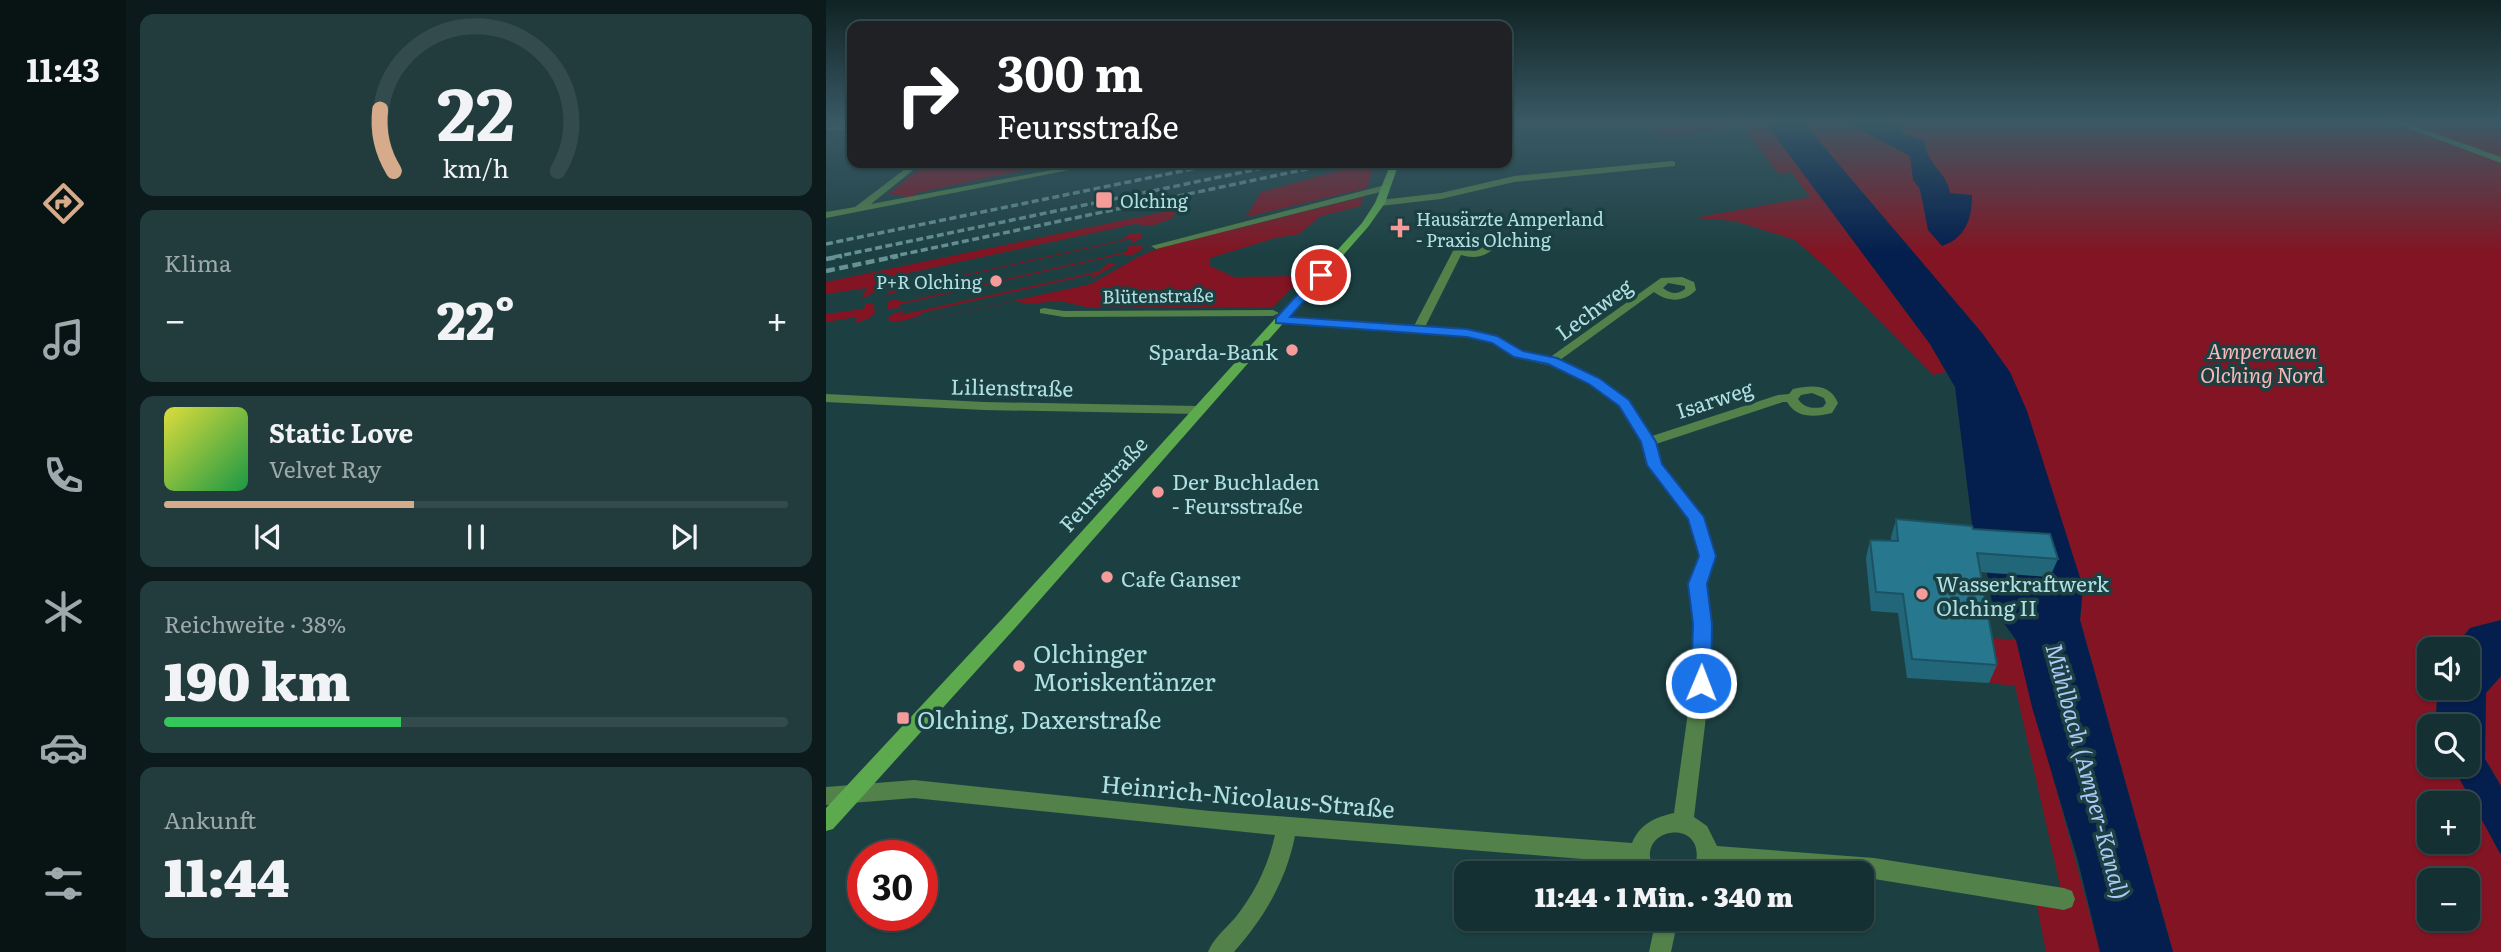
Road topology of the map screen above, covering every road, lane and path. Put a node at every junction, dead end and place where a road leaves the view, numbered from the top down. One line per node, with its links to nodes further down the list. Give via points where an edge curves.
1 (1657, 165): 5 (street, via 1514,179 1441,196)
2 (912, 168): 6 (street)
3 (1075, 168): 6 (street)
4 (1393, 168): 5 (street, Feursstraße)
5 (1382, 196): 8 (street); 12 (street, Feursstraße, via 1365,225)
6 (857, 210): 7 (street)
7 (826, 215)
8 (1156, 246)
9 (1459, 249): 13 (street)
10 (1657, 288): 14 (street, Lechweg)
11 (1044, 311): 12 (street, Blütenstraße)
12 (1277, 317): 13 (street, Blütenstraße); 17 (street, Feursstraße)
13 (1418, 329): 14 (street, Blütenstraße, via 1497,340 1518,354)
14 (1552, 361): 18 (street, Blütenstraße, via 1594,381 1624,403)
15 (1793, 398): 18 (street, Isarweg, via 1782,397)
16 (829, 401): 17 (street, Lilienstraße)
17 (1197, 410): 19 (street, Feursstraße)
18 (1649, 442): 22 (street, Blütenstraße, via 1655,465 1696,517 1707,556 1698,584 1701,683)
19 (853, 793): 20 (street, Heinrich-Nicolaus-Straße); 21 (street, Feursstraße); 23 (street, Heinrich-Nicolaus-Straße, via 914,789)
20 (826, 796)
21 (826, 822)
22 (1683, 823): 25 (street, via 1657,826 1646,835); 26 (street, via 1701,834)
23 (1287, 826): 24 (street, Heinrich-Nicolaus-Straße); 30 (street, via 1272,883)
24 (1614, 861)
25 (1642, 861)
26 (1706, 861)
27 (1874, 869): 28 (street)
28 (2064, 899)
29 (1664, 931): 31 (street)
30 (1219, 952)
31 (1660, 952)

